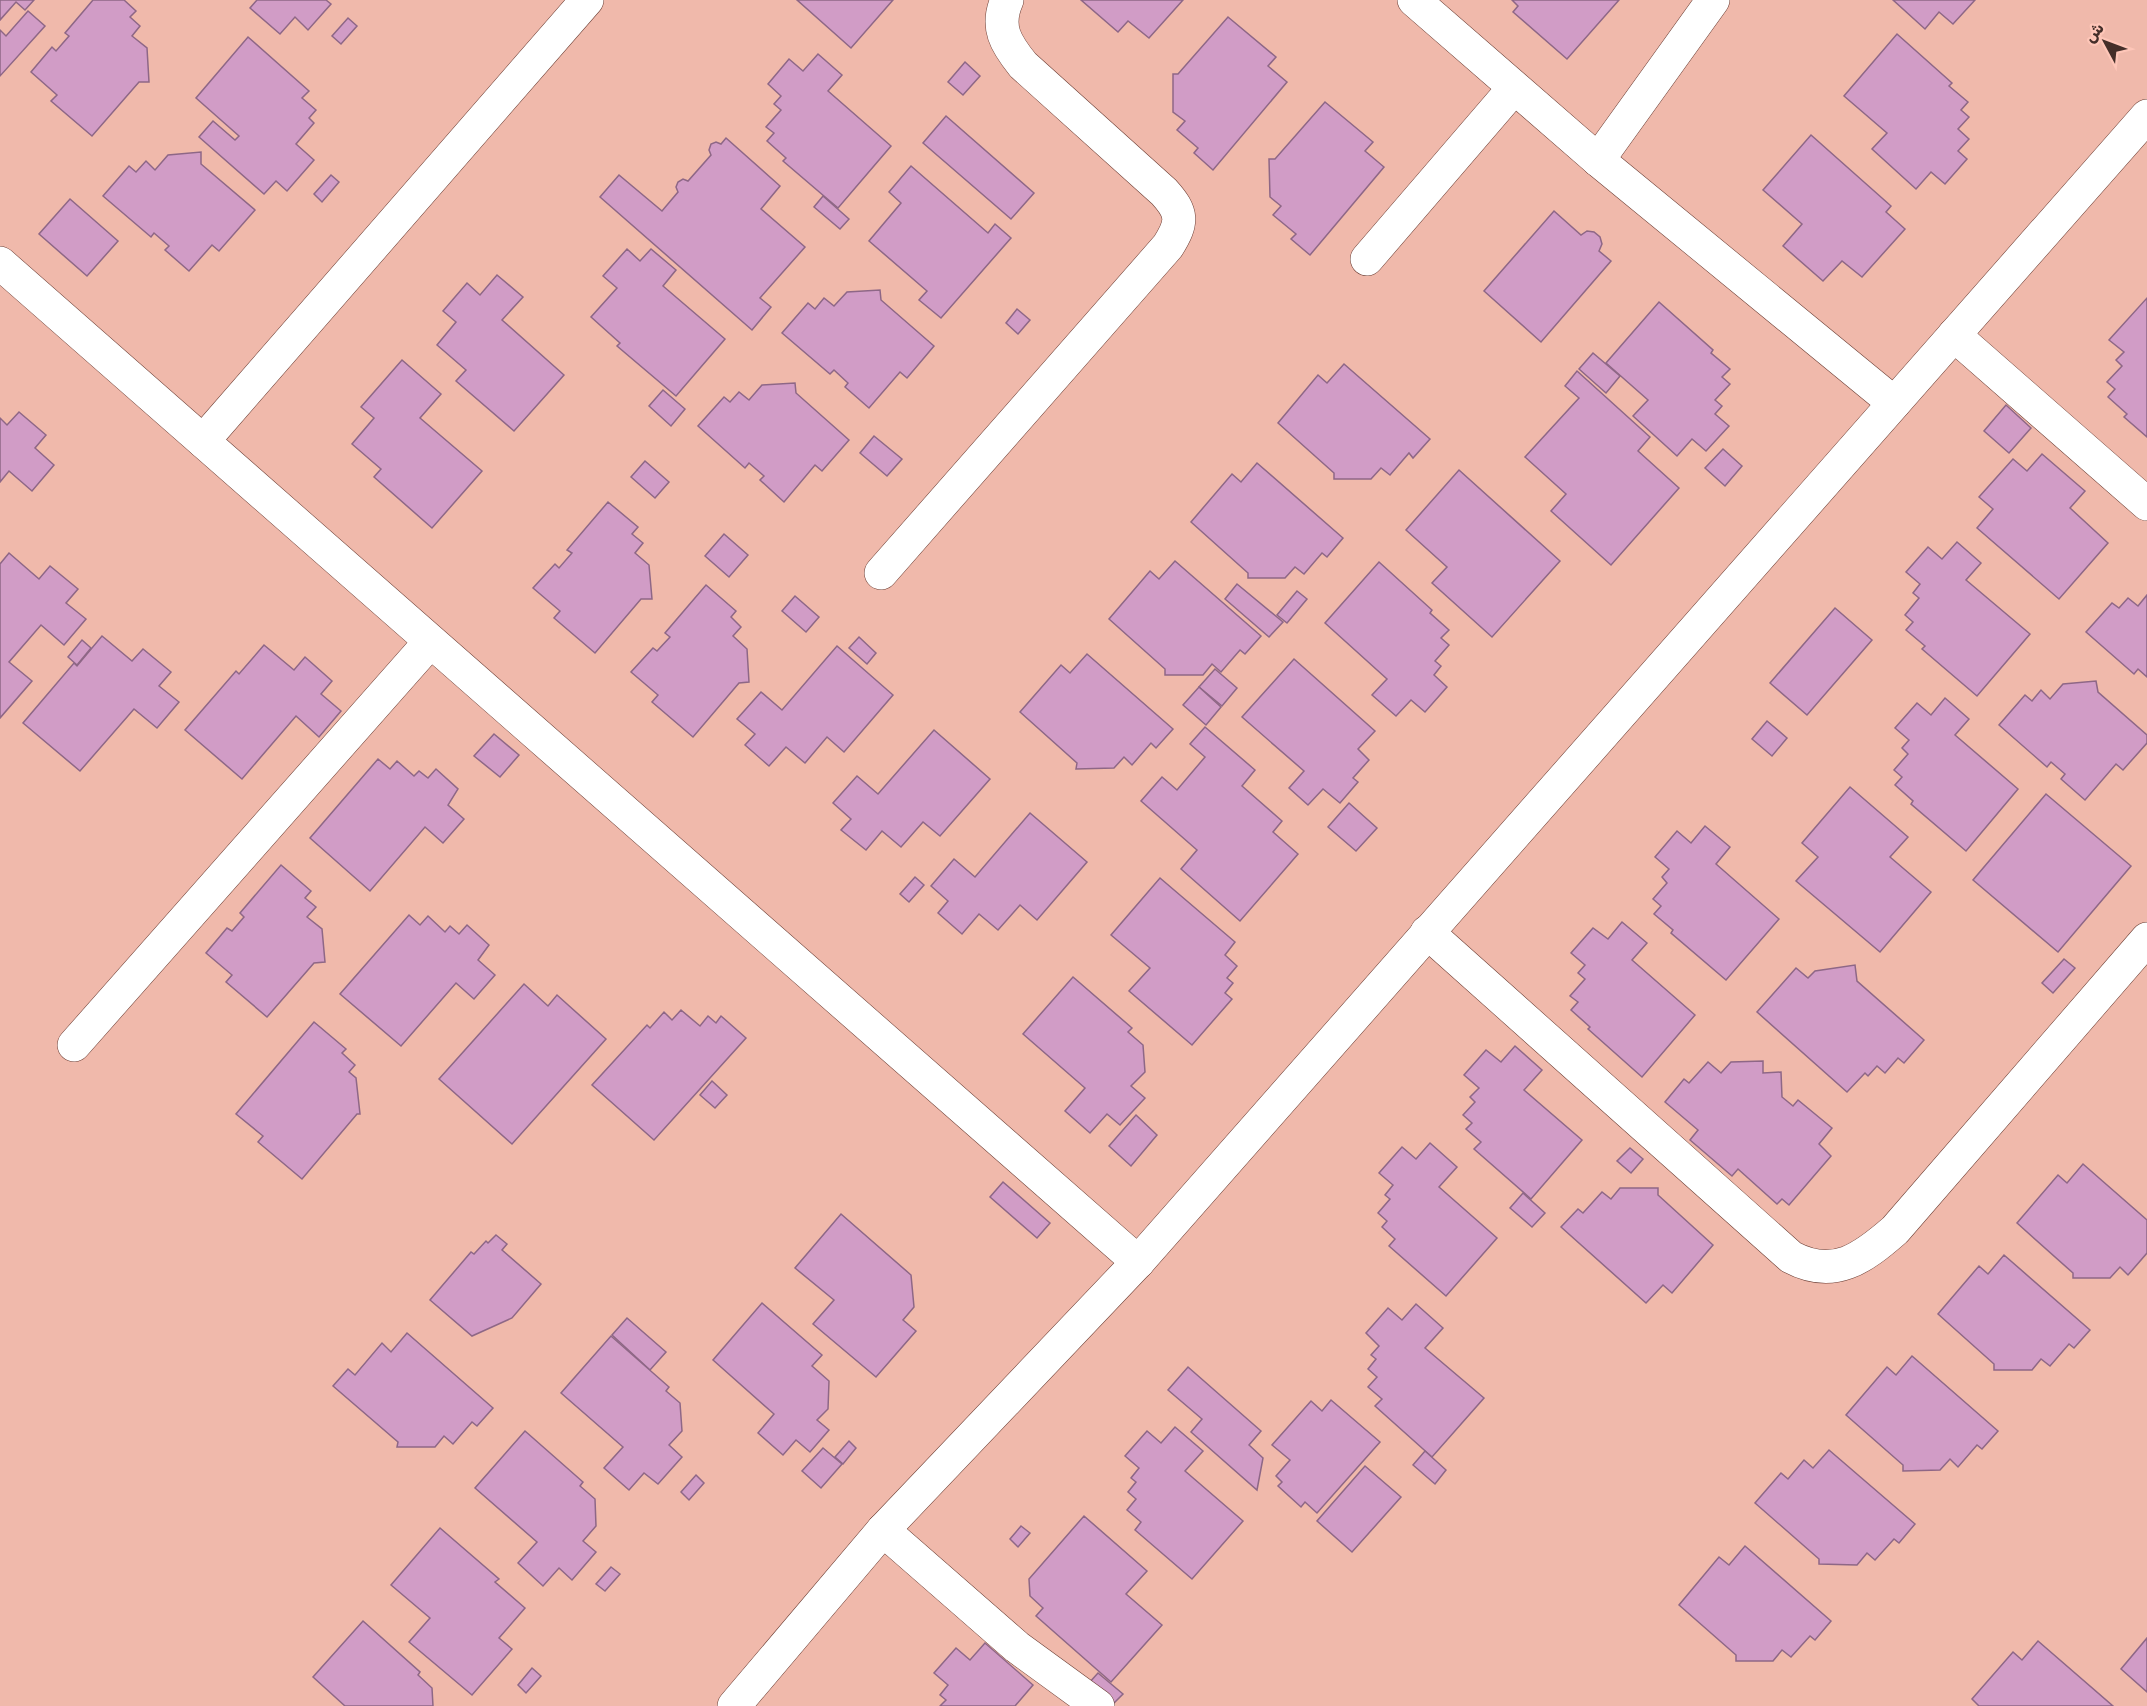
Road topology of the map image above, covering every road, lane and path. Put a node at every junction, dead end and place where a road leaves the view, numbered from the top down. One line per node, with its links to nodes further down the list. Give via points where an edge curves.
1 (587, 0): 12 (street)
2 (1006, 0): 14 (street, via 1001,12 1003,34 1011,51 1164,192 1180,217 1168,246)
3 (1414, 0): 5 (street)
4 (1713, 0): 7 (street)
5 (1514, 88): 7 (street); 8 (street)
6 (2147, 116): 10 (street)
7 (1598, 160): 11 (street)
8 (1368, 259)
9 (0, 264): 12 (street)
10 (1954, 335): 11 (street); 13 (street)
11 (1894, 403): 16 (street)
12 (203, 441): 15 (street)
13 (2147, 504)
14 (881, 573)
15 (430, 642): 18 (street); 19 (street)
16 (1427, 932): 17 (street, via 1791,1257 1806,1265 1826,1267 1859,1259 1895,1230); 19 (street)
17 (2147, 939)
18 (74, 1045)
19 (1138, 1262): 20 (street)
20 (883, 1530): 21 (street); 22 (street, via 1017,1647)
21 (734, 1706)
22 (1098, 1706)

